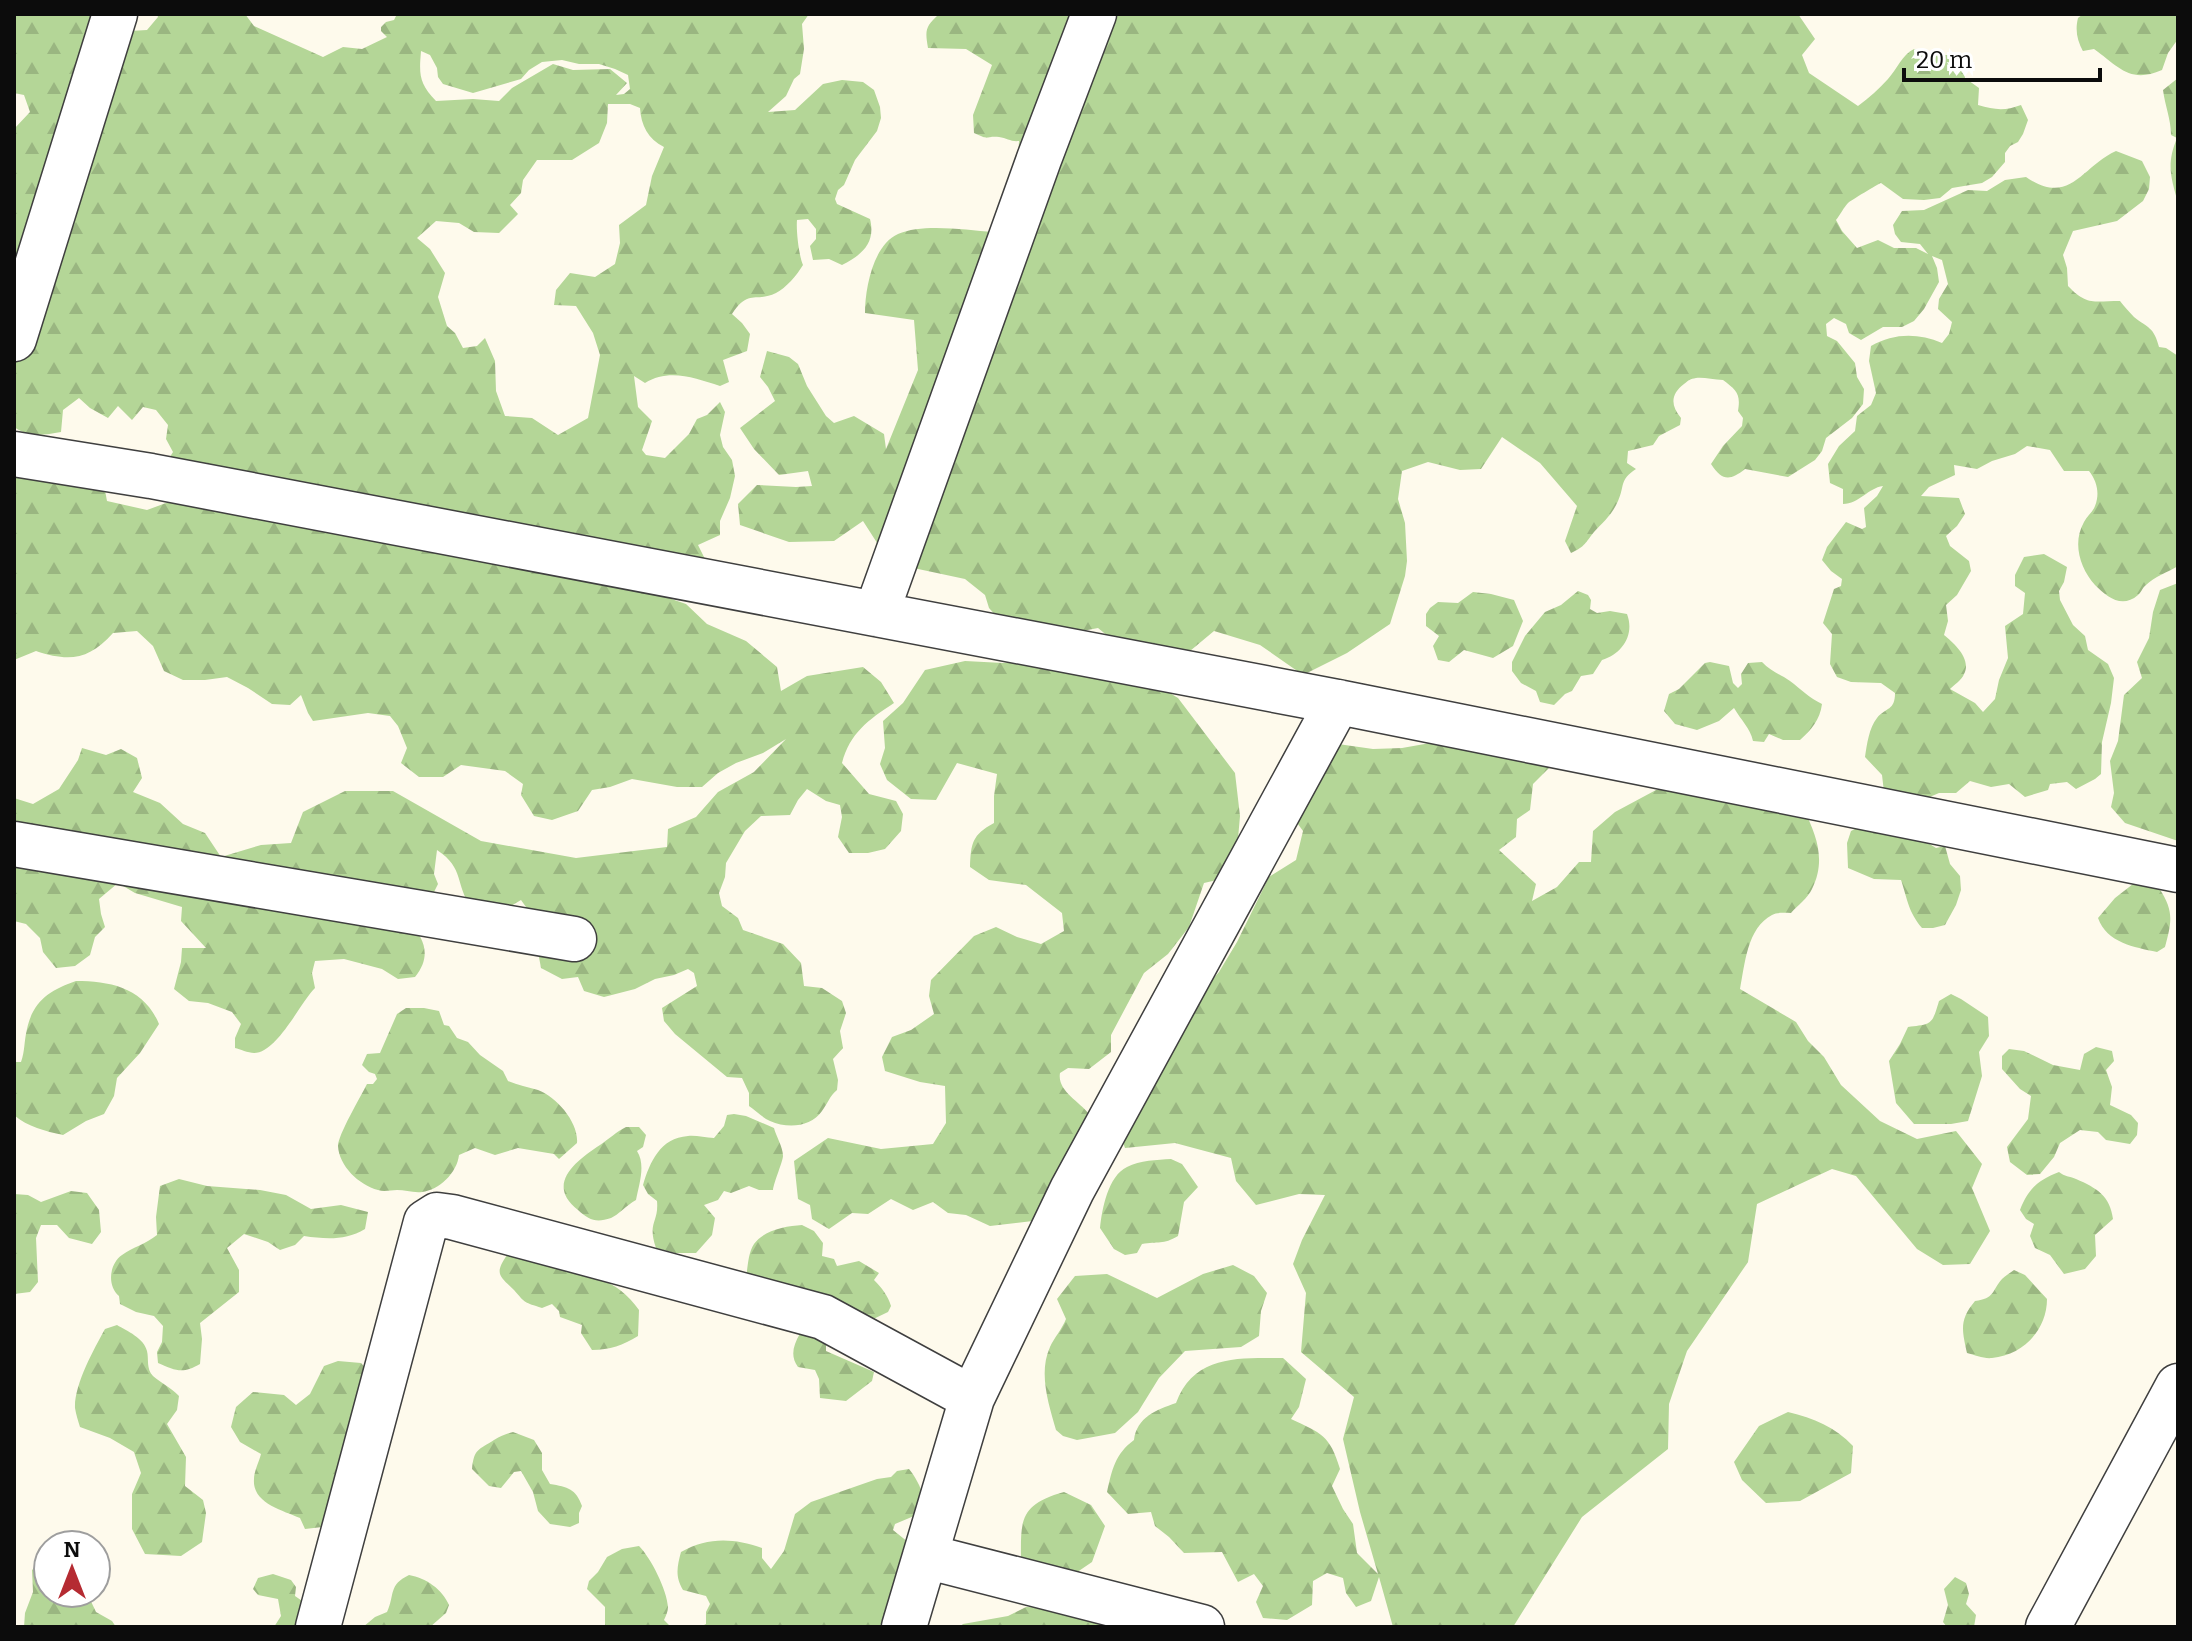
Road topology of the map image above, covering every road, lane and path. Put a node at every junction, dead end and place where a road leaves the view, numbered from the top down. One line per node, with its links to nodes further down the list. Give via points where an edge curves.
1 (115, 14): 3 (street)
2 (1094, 14): 5 (street)
3 (14, 339)
4 (14, 454): 5 (street)
5 (876, 614): 6 (street)
6 (1338, 702): 8 (street); 11 (street, via 1072,1190)
7 (14, 844): 9 (street)
8 (2178, 870)
9 (574, 939)
10 (2178, 1386): 16 (street)
11 (972, 1398): 12 (street); 13 (street, via 823,1317 437,1215 426,1222)
12 (925, 1556): 14 (street); 15 (street)
13 (318, 1627)
14 (904, 1627)
15 (1202, 1627)
16 (2048, 1627)

